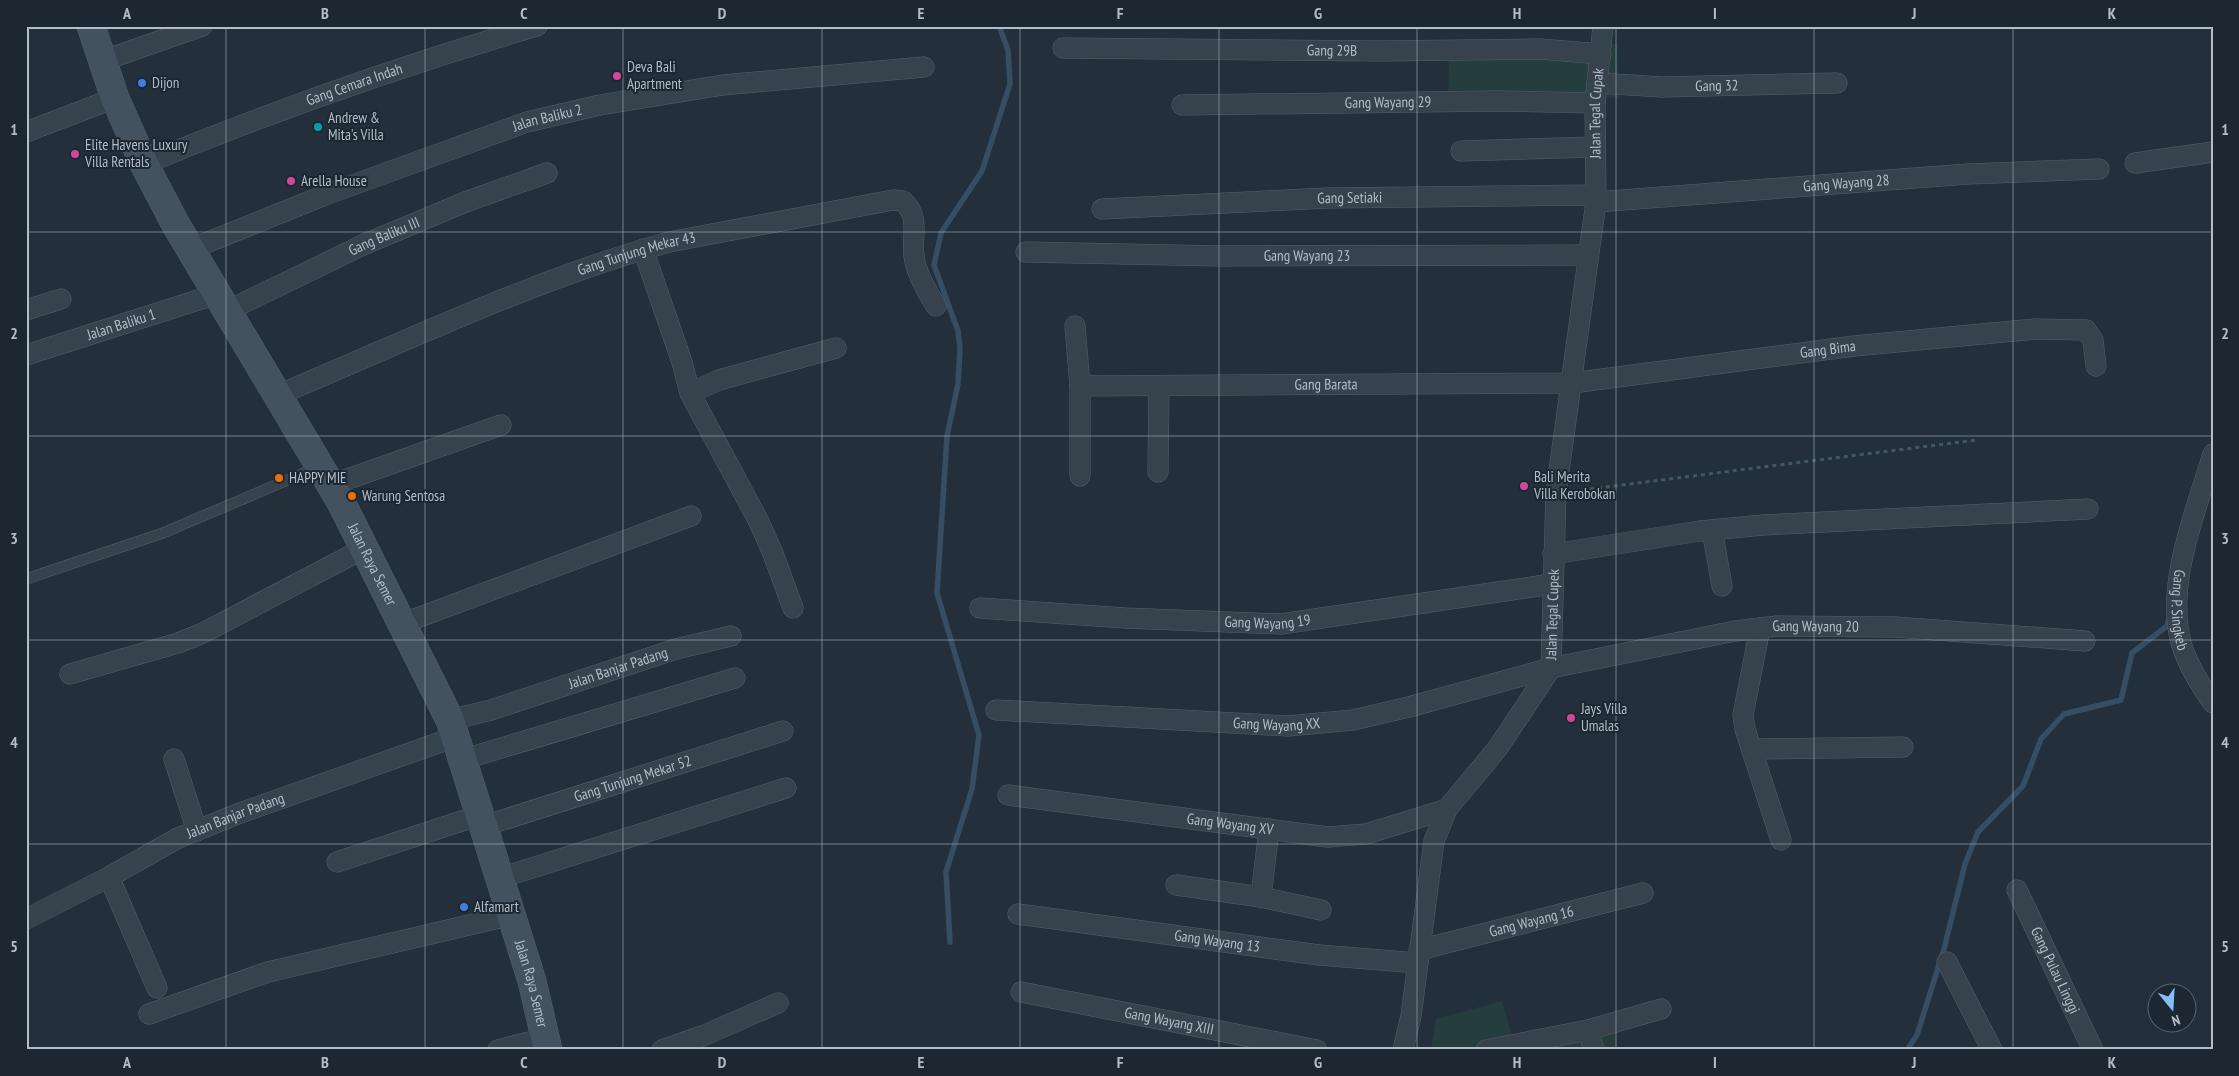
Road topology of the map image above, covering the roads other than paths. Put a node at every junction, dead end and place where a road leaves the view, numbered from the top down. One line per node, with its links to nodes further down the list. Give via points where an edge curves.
1 (92, 26): 7 (street, Jalan Raya Semer)
2 (202, 26): 7 (street)
3 (537, 26): 18 (street, Gang Cemara Indah, via 350,85 238,125)
4 (1603, 26): 6 (street, Jalan Tegal Cupak)
5 (1063, 48): 6 (street, Gang 29B, via 1540,49)
6 (1601, 54): 10 (street, Jalan Tegal Cupak)
7 (102, 61): 11 (street, Jalan Raya Semer)
8 (924, 67): 23 (street, Jalan Baliku 2, via 723,85 600,105 527,122 325,195)
9 (1837, 83): 10 (street, Gang 32, via 1662,87)
10 (1596, 93): 12 (street, Gang Wayang 29); 14 (street, Jalan Tegal Cupak)
11 (115, 98): 13 (street); 18 (street, Jalan Raya Semer)
12 (1182, 105)
13 (26, 132)
14 (1595, 147): 15 (street); 21 (street, Jalan Tegal Cupak)
15 (1461, 151)
16 (2213, 152): 17 (street)
17 (2135, 163)
18 (144, 164): 23 (street, Jalan Raya Semer)
19 (2099, 169): 21 (street, Gang Wayang 28, via 1968,174)
20 (547, 173): 28 (street, Gang Baliku III, via 468,201)
21 (1596, 198): 22 (street, Gang Setiaki, via 1328,198); 26 (street, Jalan Tegal Cupek)
22 (1102, 209)
23 (191, 248): 28 (street, Jalan Raya Semer)
24 (643, 249): 29 (street, Gang Tunjung Mekar 43, via 893,200 903,201 910,208 915,224 914,256 927,292); 38 (street); 39 (street, Gang Tunjung Mekar 43, via 542,284)
25 (1026, 252): 26 (street, Gang Wayang 23, via 1220,256)
26 (1588, 255): 35 (street, Jalan Tegal Cupek)
27 (61, 299): 30 (street)
28 (222, 302): 33 (street, Jalan Baliku 1); 39 (street, Jalan Raya Semer)
29 (936, 306)
30 (26, 310)
31 (1075, 326): 36 (street)
32 (836, 348): 38 (street, via 719,380)
33 (26, 355)
34 (2096, 366): 35 (street, Gang Bima, via 2093,340 2086,330 2035,329 1854,346)
35 (1572, 384): 37 (street, Gang Barata); 49 (street, Jalan Tegal Cupek, via 1556,494)
36 (1080, 386): 37 (street, Gang Barata); 44 (street)
37 (1159, 386): 42 (street)
38 (690, 393): 53 (street, via 758,520)
39 (278, 395): 43 (street, Jalan Raya Semer)
40 (500, 425): 43 (street)
41 (2213, 454): 62 (street, Gang P. Singkeb, via 2182,561 2178,616 2181,646)
42 (1158, 472)
43 (326, 475): 48 (street, Jalan Raya Semer); 50 (lane)
44 (1080, 476)
45 (2088, 509): 47 (street, via 1821,520)
46 (691, 516): 55 (street)
47 (1712, 530): 49 (street); 52 (street)
48 (364, 549): 55 (street, Jalan Raya Semer); 60 (street, via 203,633)
49 (1553, 554): 51 (street, Jalan Tegal Cupek)
50 (26, 579)
51 (1552, 584): 54 (street, Gang Wayang 19, via 1281,624); 59 (street, Jalan Tegal Cupek)
52 (1722, 586)
53 (793, 608)
54 (980, 608)
55 (401, 624): 65 (street, Jalan Raya Semer)
56 (1760, 628): 58 (street, Gang Wayang 20, via 1821,625 1886,627); 59 (street, Gang Wayang 20); 67 (street, via 1743,715 1744,729)
57 (731, 636): 65 (street, Jalan Banjar Padang, via 668,652 491,710)
58 (2085, 641)
59 (1551, 668): 63 (street, Gang Wayang XX, via 1353,720 1288,726); 71 (street, Jalan Tegal Cupek, via 1498,749)
60 (70, 674)
61 (735, 678): 65 (street)
62 (2213, 704)
63 (996, 710)
64 (783, 731): 72 (street, Gang Tunjung Mekar 52)
65 (455, 739): 72 (street, Jalan Raya Semer); 74 (street, Jalan Banjar Padang)
66 (1903, 747): 67 (street)
67 (1752, 749): 75 (street)
68 (174, 759): 74 (street)
69 (786, 788): 78 (street)
70 (1008, 795): 73 (street, Gang Wayang XV)
71 (1447, 809): 73 (street, Gang Wayang XV, via 1347,837); 87 (street, Jalan Tegal Cupek, via 1434,841)
72 (482, 820): 76 (street, Gang Tunjung Mekar 52); 78 (street, Jalan Raya Semer)
73 (1269, 829): 82 (street)
74 (197, 831): 77 (street, Jalan Banjar Padang, via 178,838)
75 (1781, 840)
76 (338, 862)
77 (110, 877): 86 (street, Jalan Banjar Padang); 89 (street)
78 (500, 878): 85 (street, Jalan Raya Semer)
79 (1176, 885): 82 (street)
80 (2017, 890): 103 (street, Gang Pulau Linggi)
81 (1643, 893): 87 (street, Gang Wayang 16)
82 (1261, 897): 83 (street)
83 (1321, 910)
84 (1018, 914): 87 (street, Gang Wayang 13, via 1319,954)
85 (512, 915): 93 (street, via 268,972); 95 (street, Jalan Raya Semer, via 532,981)
86 (26, 919)
87 (1419, 956): 99 (street, Jalan Tegal Cupek)
88 (1947, 962): 102 (street)
89 (157, 988)
90 (1021, 992): 98 (street, Gang Wayang XIII)
91 (778, 1004): 97 (street)
92 (1660, 1009): 94 (street)
93 (149, 1014)
94 (1588, 1030): 100 (street); 101 (street)
95 (546, 1044): 96 (street)
96 (498, 1050)
97 (662, 1050)
98 (1318, 1050)
99 (1403, 1050)
100 (1486, 1050)
101 (1594, 1050)
102 (1992, 1050)
103 (2093, 1050)

